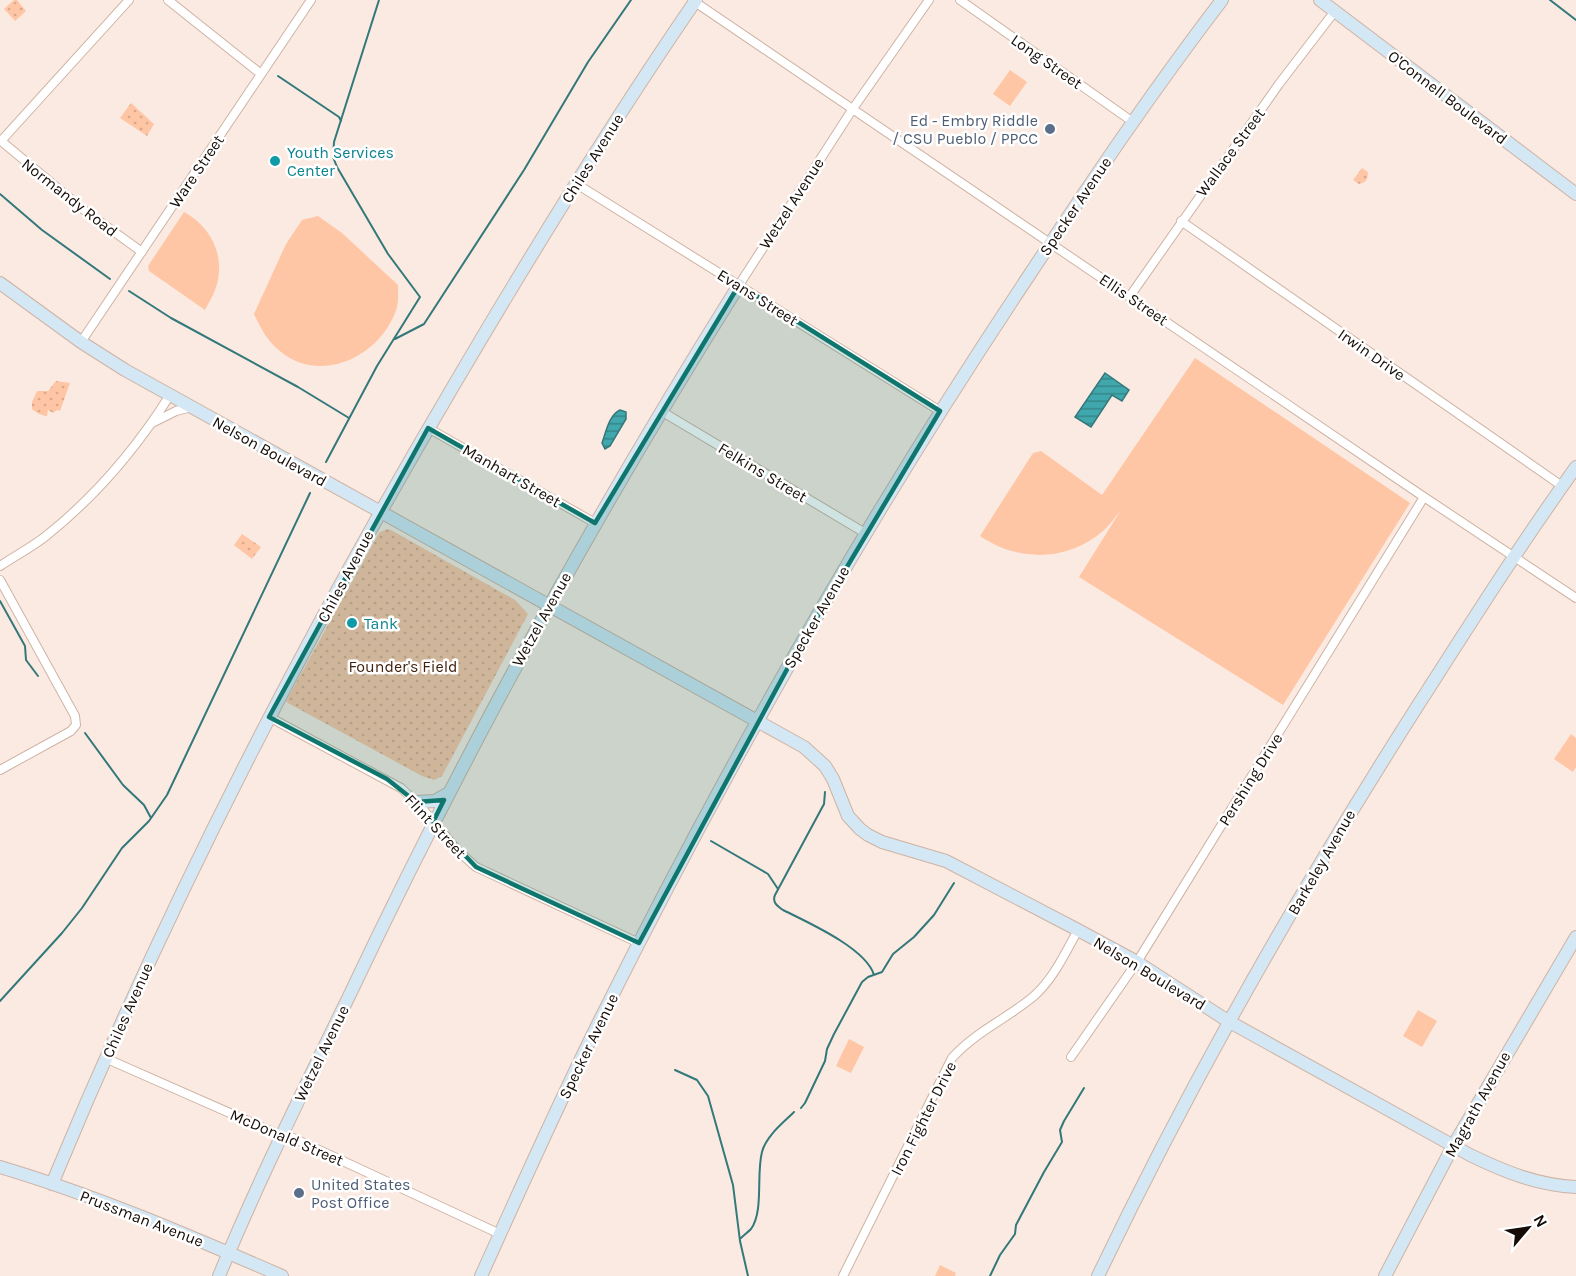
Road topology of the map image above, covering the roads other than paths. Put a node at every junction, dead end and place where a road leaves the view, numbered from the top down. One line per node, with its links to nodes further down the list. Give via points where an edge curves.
1 (129, 0): 13 (street)
2 (168, 0): 10 (street)
3 (311, 0): 10 (street, Ware Street)
4 (929, 0): 11 (street, Wetzel Avenue)
5 (960, 0): 12 (street, Long Street)
6 (1222, 0): 12 (street, Specker Avenue)
7 (1320, 0): 9 (street, O'Connell Boulevard)
8 (694, 1): 11 (street, Ellis Street); 14 (street, Chiles Avenue)
9 (1335, 12): 15 (street, O'Connell Boulevard); 16 (street, Wallace Street)
10 (261, 74): 18 (street, Ware Street)
11 (852, 110): 17 (street, Ellis Street); 20 (street, Wetzel Avenue)
12 (1133, 122): 17 (street, Specker Avenue)
13 (0, 140): 18 (street, Normandy Road)
14 (575, 183): 20 (street, Evans Street); 28 (street, Chiles Avenue)
15 (1576, 194)
16 (1181, 221): 21 (street, Wallace Street); 30 (street, Irwin Drive)
17 (1050, 242): 21 (street, Ellis Street); 26 (street, Specker Avenue)
18 (142, 252): 22 (street, Ware Street)
19 (0, 282): 22 (street, Nelson Boulevard)
20 (739, 285): 25 (street, Wetzel Avenue); 26 (street, Evans Street)
21 (1130, 296): 31 (street, Ellis Street)
22 (81, 342): 23 (street, Nelson Boulevard)
23 (170, 395): 24 (street, Nelson Boulevard); 27 (street)
24 (192, 407): 27 (street); 32 (street, Nelson Boulevard)
25 (661, 411): 33 (street, Wetzel Avenue); 34 (street, Felkins Street)
26 (940, 411): 34 (street, Specker Avenue)
27 (152, 423): 36 (street, via 120,465 80,506 45,538)
28 (429, 428): 32 (street, Chiles Avenue); 33 (street, Manhart Street)
29 (1576, 467): 30 (street, Barkeley Avenue)
30 (1562, 486): 35 (street, Barkeley Avenue)
31 (1424, 497): 35 (street, Ellis Street); 49 (street, Pershing Drive)
32 (379, 512): 39 (street, Nelson Boulevard); 40 (street, Chiles Avenue)
33 (595, 523): 39 (street, Wetzel Avenue)
34 (865, 533): 41 (street, Specker Avenue)
35 (1514, 556): 38 (street, Ellis Street); 50 (street, Barkeley Avenue, via 1360,796)
36 (0, 566)
37 (0, 580): 42 (street, via 76,721 72,731)
38 (1576, 598)
39 (548, 606): 41 (street, Nelson Boulevard); 43 (street, Wetzel Avenue)
40 (269, 717): 44 (street, Flint Street, via 387,779); 52 (street, Chiles Avenue, via 182,889)
41 (756, 722): 46 (street, Nelson Boulevard, via 804,747 820,760 833,779 848,816 868,835 946,861); 48 (street, Specker Avenue)
42 (0, 770)
43 (447, 794): 44 (street, via 435,801); 45 (street, Wetzel Avenue)
44 (416, 802): 45 (street, Flint Street)
45 (433, 822): 48 (street, Flint Street, via 476,867); 53 (street, Wetzel Avenue)
46 (1078, 930): 49 (street, Nelson Boulevard); 63 (street, Iron Fighter Drive, via 1037,993 973,1038 952,1058)
47 (1576, 936): 54 (street, Magrath Avenue)
48 (639, 943): 58 (street, Specker Avenue)
49 (1137, 962): 50 (street, Nelson Boulevard); 51 (street, Pershing Drive)
50 (1228, 1021): 54 (street, Nelson Boulevard); 64 (street, Barkeley Avenue)
51 (1071, 1057)
52 (105, 1058): 53 (street, McDonald Street); 56 (street, Chiles Avenue)
53 (282, 1135): 58 (street, McDonald Street); 59 (street, Wetzel Avenue)
54 (1453, 1146): 57 (street, Nelson Boulevard, via 1522,1178); 65 (street, Magrath Avenue)
55 (0, 1167): 56 (street, Prussman Avenue)
56 (52, 1184): 59 (street, Prussman Avenue)
57 (1576, 1187)
58 (500, 1234): 62 (street, Specker Avenue)
59 (230, 1253): 60 (street, Wetzel Avenue); 61 (street, Prussman Avenue)
60 (219, 1276)
61 (282, 1276)
62 (481, 1276)
63 (843, 1276)
64 (1098, 1276)
65 (1386, 1276)

